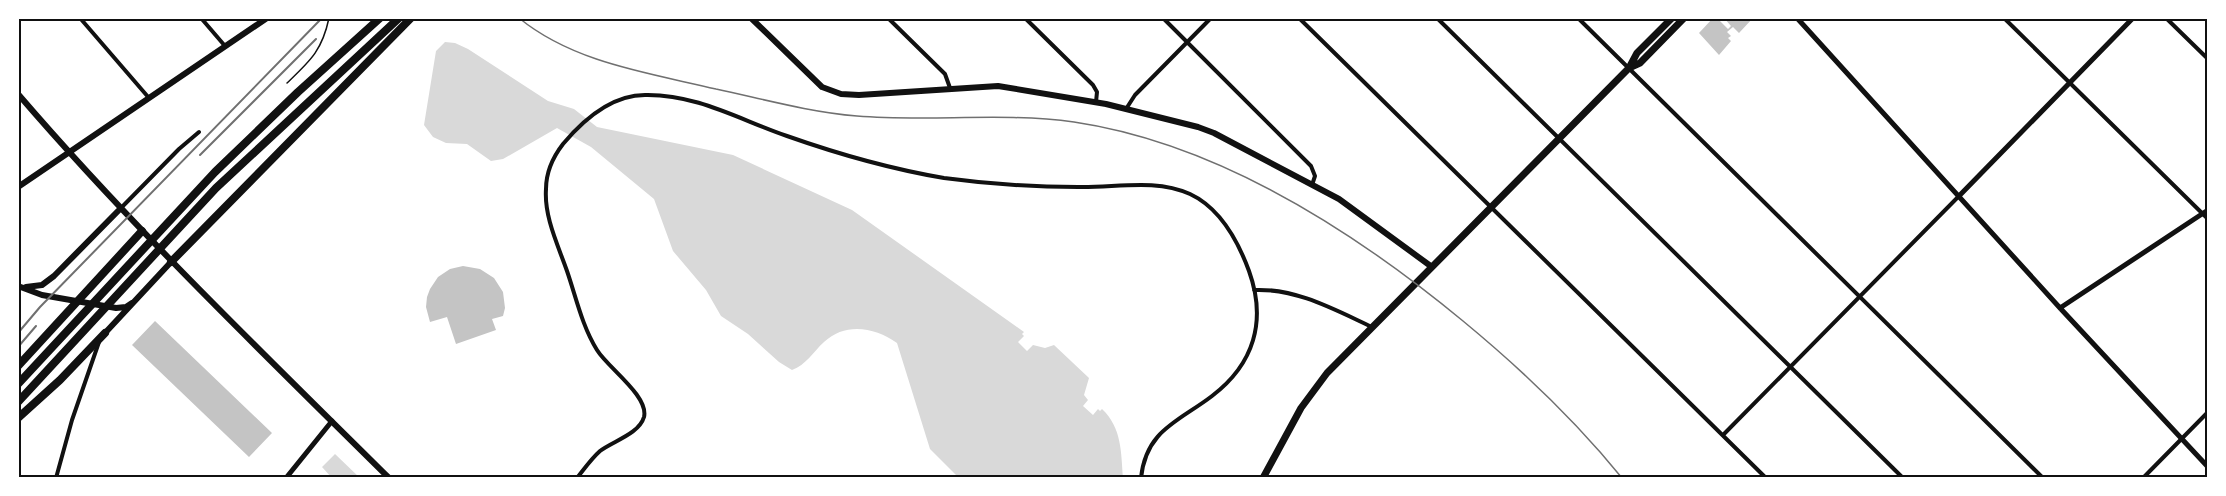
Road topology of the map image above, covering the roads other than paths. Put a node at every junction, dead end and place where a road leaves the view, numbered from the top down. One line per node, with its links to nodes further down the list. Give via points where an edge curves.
1 (80, 18): 28 (street)
2 (201, 18): 22 (street)
3 (267, 18): 22 (main road)
4 (380, 18): 55 (highway, via 215,172)
5 (399, 18): 56 (highway, via 216,188)
6 (411, 18): 42 (highway)
7 (751, 18): 26 (main road, via 818,83 836,93)
8 (888, 18): 26 (street, via 945,74)
9 (1025, 18): 29 (street, via 1093,86)
10 (1163, 18): 21 (street)
11 (1211, 18): 21 (street)
12 (1299, 18): 37 (street)
13 (1437, 18): 32 (street)
14 (1578, 18): 24 (street)
15 (1672, 18): 24 (main road, via 1637,53)
16 (1684, 18): 24 (main road, via 1640,63)
17 (1797, 18): 36 (street)
18 (2004, 18): 25 (street)
19 (2133, 18): 25 (street)
20 (2166, 18): 23 (street)
21 (1187, 42): 30 (street); 34 (street, via 1311,166)
22 (225, 46): 28 (main road)
23 (2208, 59)
24 (1629, 68): 32 (main road); 47 (street)
25 (2070, 83): 36 (street); 39 (street)
26 (951, 88): 29 (main road, via 1004,87)
27 (18, 94): 33 (main road)
28 (149, 98): 33 (main road)
29 (1096, 102): 30 (main road)
30 (1126, 109): 34 (main road, via 1214,133)
31 (199, 132): 38 (street)
32 (1559, 139): 37 (main road); 54 (street)
33 (69, 153): 35 (main road); 38 (main road)
34 (1312, 185): 43 (main road, via 1343,202)
35 (18, 187)
36 (1959, 196): 47 (street); 50 (street)
37 (1491, 207): 43 (main road); 60 (street)
38 (120, 209): 41 (main road); 45 (main road, via 54,276 42,285)
39 (2205, 212): 40 (street); 50 (street)
40 (2208, 219)
41 (142, 231): 42 (main road); 48 (highway)
42 (171, 262): 49 (main road); 59 (main road)
43 (1429, 270): 51 (main road)
44 (18, 286): 45 (main road)
45 (26, 287): 48 (main road, via 42,295)
46 (1254, 290): 51 (street, via 1292,294); 66 (street, via 1246,263 1224,223 1203,202 1175,189 1142,185 1041,187 938,176 840,153 712,106 675,97 628,96 596,112 564,143 546,183 546,208 590,337 609,366 641,398 645,409 638,427 599,452); 67 (street, via 1256,329 1244,361 1218,391 1159,434 1147,453)
47 (1860, 297): 54 (street); 71 (street)
48 (76, 301): 49 (main road, via 116,308); 53 (highway)
49 (132, 303): 52 (main road)
50 (2060, 308): 61 (street)
51 (1372, 327): 68 (main road, via 1306,399)
52 (103, 336): 58 (highway); 63 (street, via 72,420)
53 (18, 366)
54 (1790, 367): 60 (street); 70 (street)
55 (18, 384)
56 (18, 402)
57 (2208, 412): 61 (street)
58 (18, 418)
59 (332, 421): 64 (street); 65 (main road)
60 (1723, 435): 69 (street)
61 (2181, 439): 62 (street); 72 (street)
62 (2208, 467)
63 (56, 478)
64 (286, 478)
65 (389, 478)
66 (578, 478)
67 (1141, 478)
68 (1263, 478)
69 (1766, 478)
70 (1903, 478)
71 (2043, 478)
72 (2143, 478)

